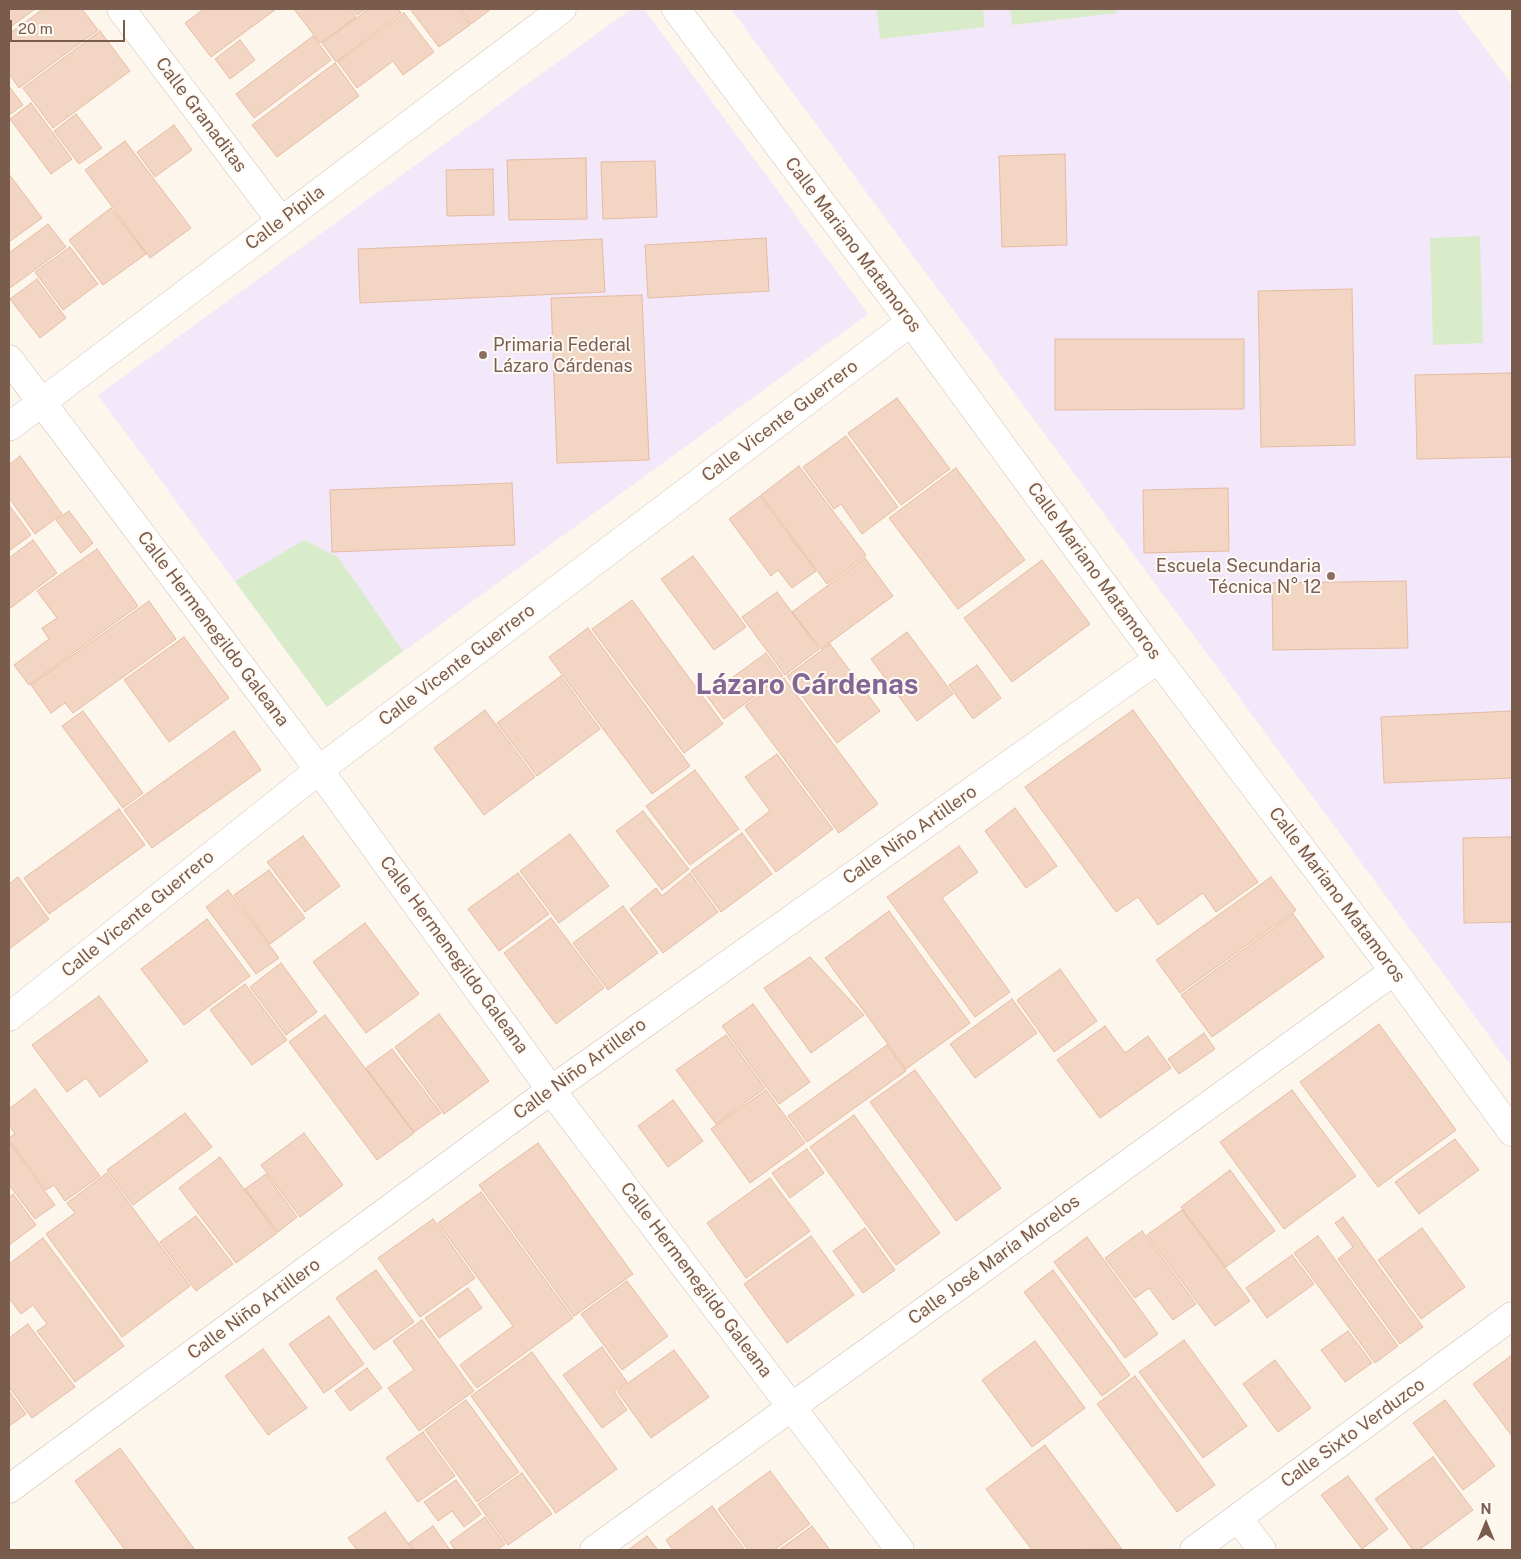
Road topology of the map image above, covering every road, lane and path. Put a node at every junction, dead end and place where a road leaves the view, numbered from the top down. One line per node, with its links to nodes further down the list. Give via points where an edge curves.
1 (121, 9): 4 (street, Calle Granaditas)
2 (562, 9): 4 (street, Calle Pípila)
3 (676, 9): 5 (street, Calle Mariano Matamoros)
4 (281, 221): 7 (street, Calle Pípila)
5 (911, 322): 9 (street, Calle Mariano Matamoros); 10 (street, Calle Vicente Guerrero)
6 (9, 358): 7 (street, Calle Hermenegildo Galeana)
7 (42, 402): 8 (street, Calle Pípila); 10 (street, Calle Hermenegildo Galeana)
8 (9, 427)
9 (1158, 658): 11 (street, Calle Mariano Matamoros); 13 (street, Calle Niño Artillero)
10 (319, 770): 12 (street, Calle Vicente Guerrero); 13 (street, Calle Hermenegildo Galeana)
11 (1394, 971): 14 (street, Calle Mariano Matamoros); 16 (street, Calle José María Morelos)
12 (9, 1017)
13 (551, 1090): 16 (street, Calle Hermenegildo Galeana); 17 (street, Calle Niño Artillero)
14 (1512, 1132)
15 (1512, 1316): 18 (street, Calle Sixto Verduzco)
16 (792, 1407): 19 (street, Calle José María Morelos); 20 (street, Calle Hermenegildo Galeana)
17 (9, 1489)
18 (1238, 1518): 21 (street, Calle Sixto Verduzco); 22 (street)
19 (594, 1550)
20 (900, 1550)
21 (1194, 1550)
22 (1262, 1550)

